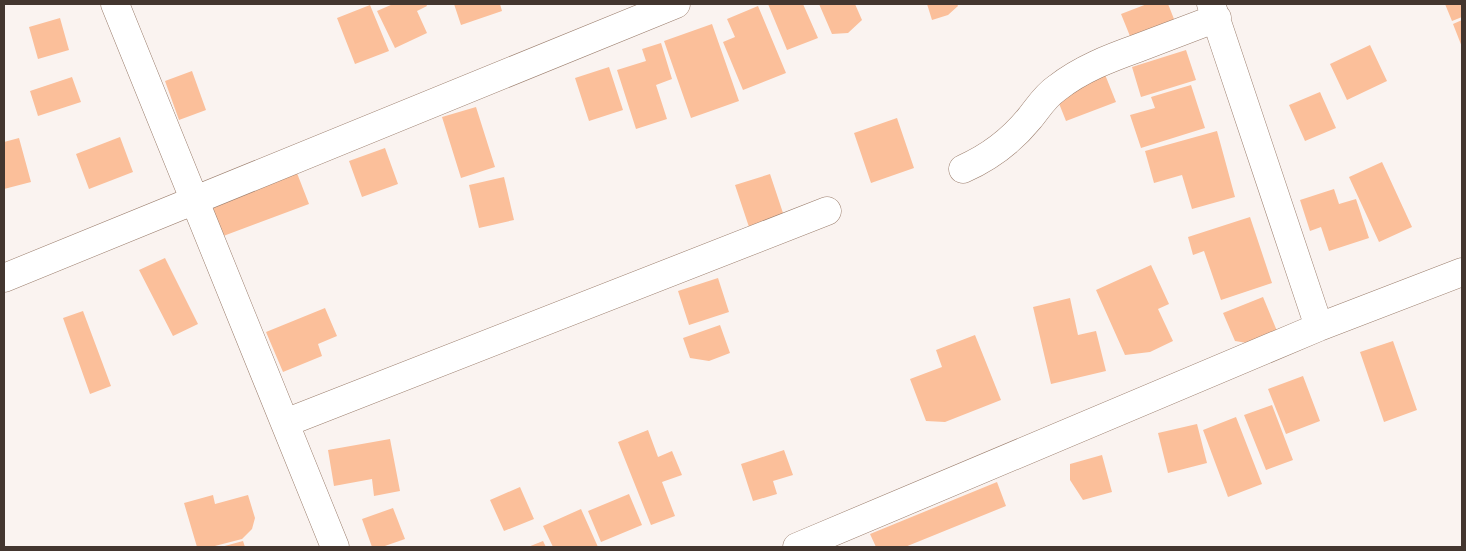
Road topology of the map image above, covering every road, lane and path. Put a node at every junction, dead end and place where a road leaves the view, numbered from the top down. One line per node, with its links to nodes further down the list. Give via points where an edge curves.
1 (115, 4): 5 (street)
2 (676, 4): 5 (street)
3 (1214, 11): 4 (street, via 1076,74 1055,88 1014,136 982,161); 9 (street)
4 (963, 169)
5 (195, 200): 8 (street); 10 (street)
6 (828, 211): 10 (street)
7 (1462, 272): 9 (street)
8 (4, 278)
9 (1319, 327): 12 (street)
10 (285, 423): 11 (street)
11 (336, 547)
12 (797, 547)

